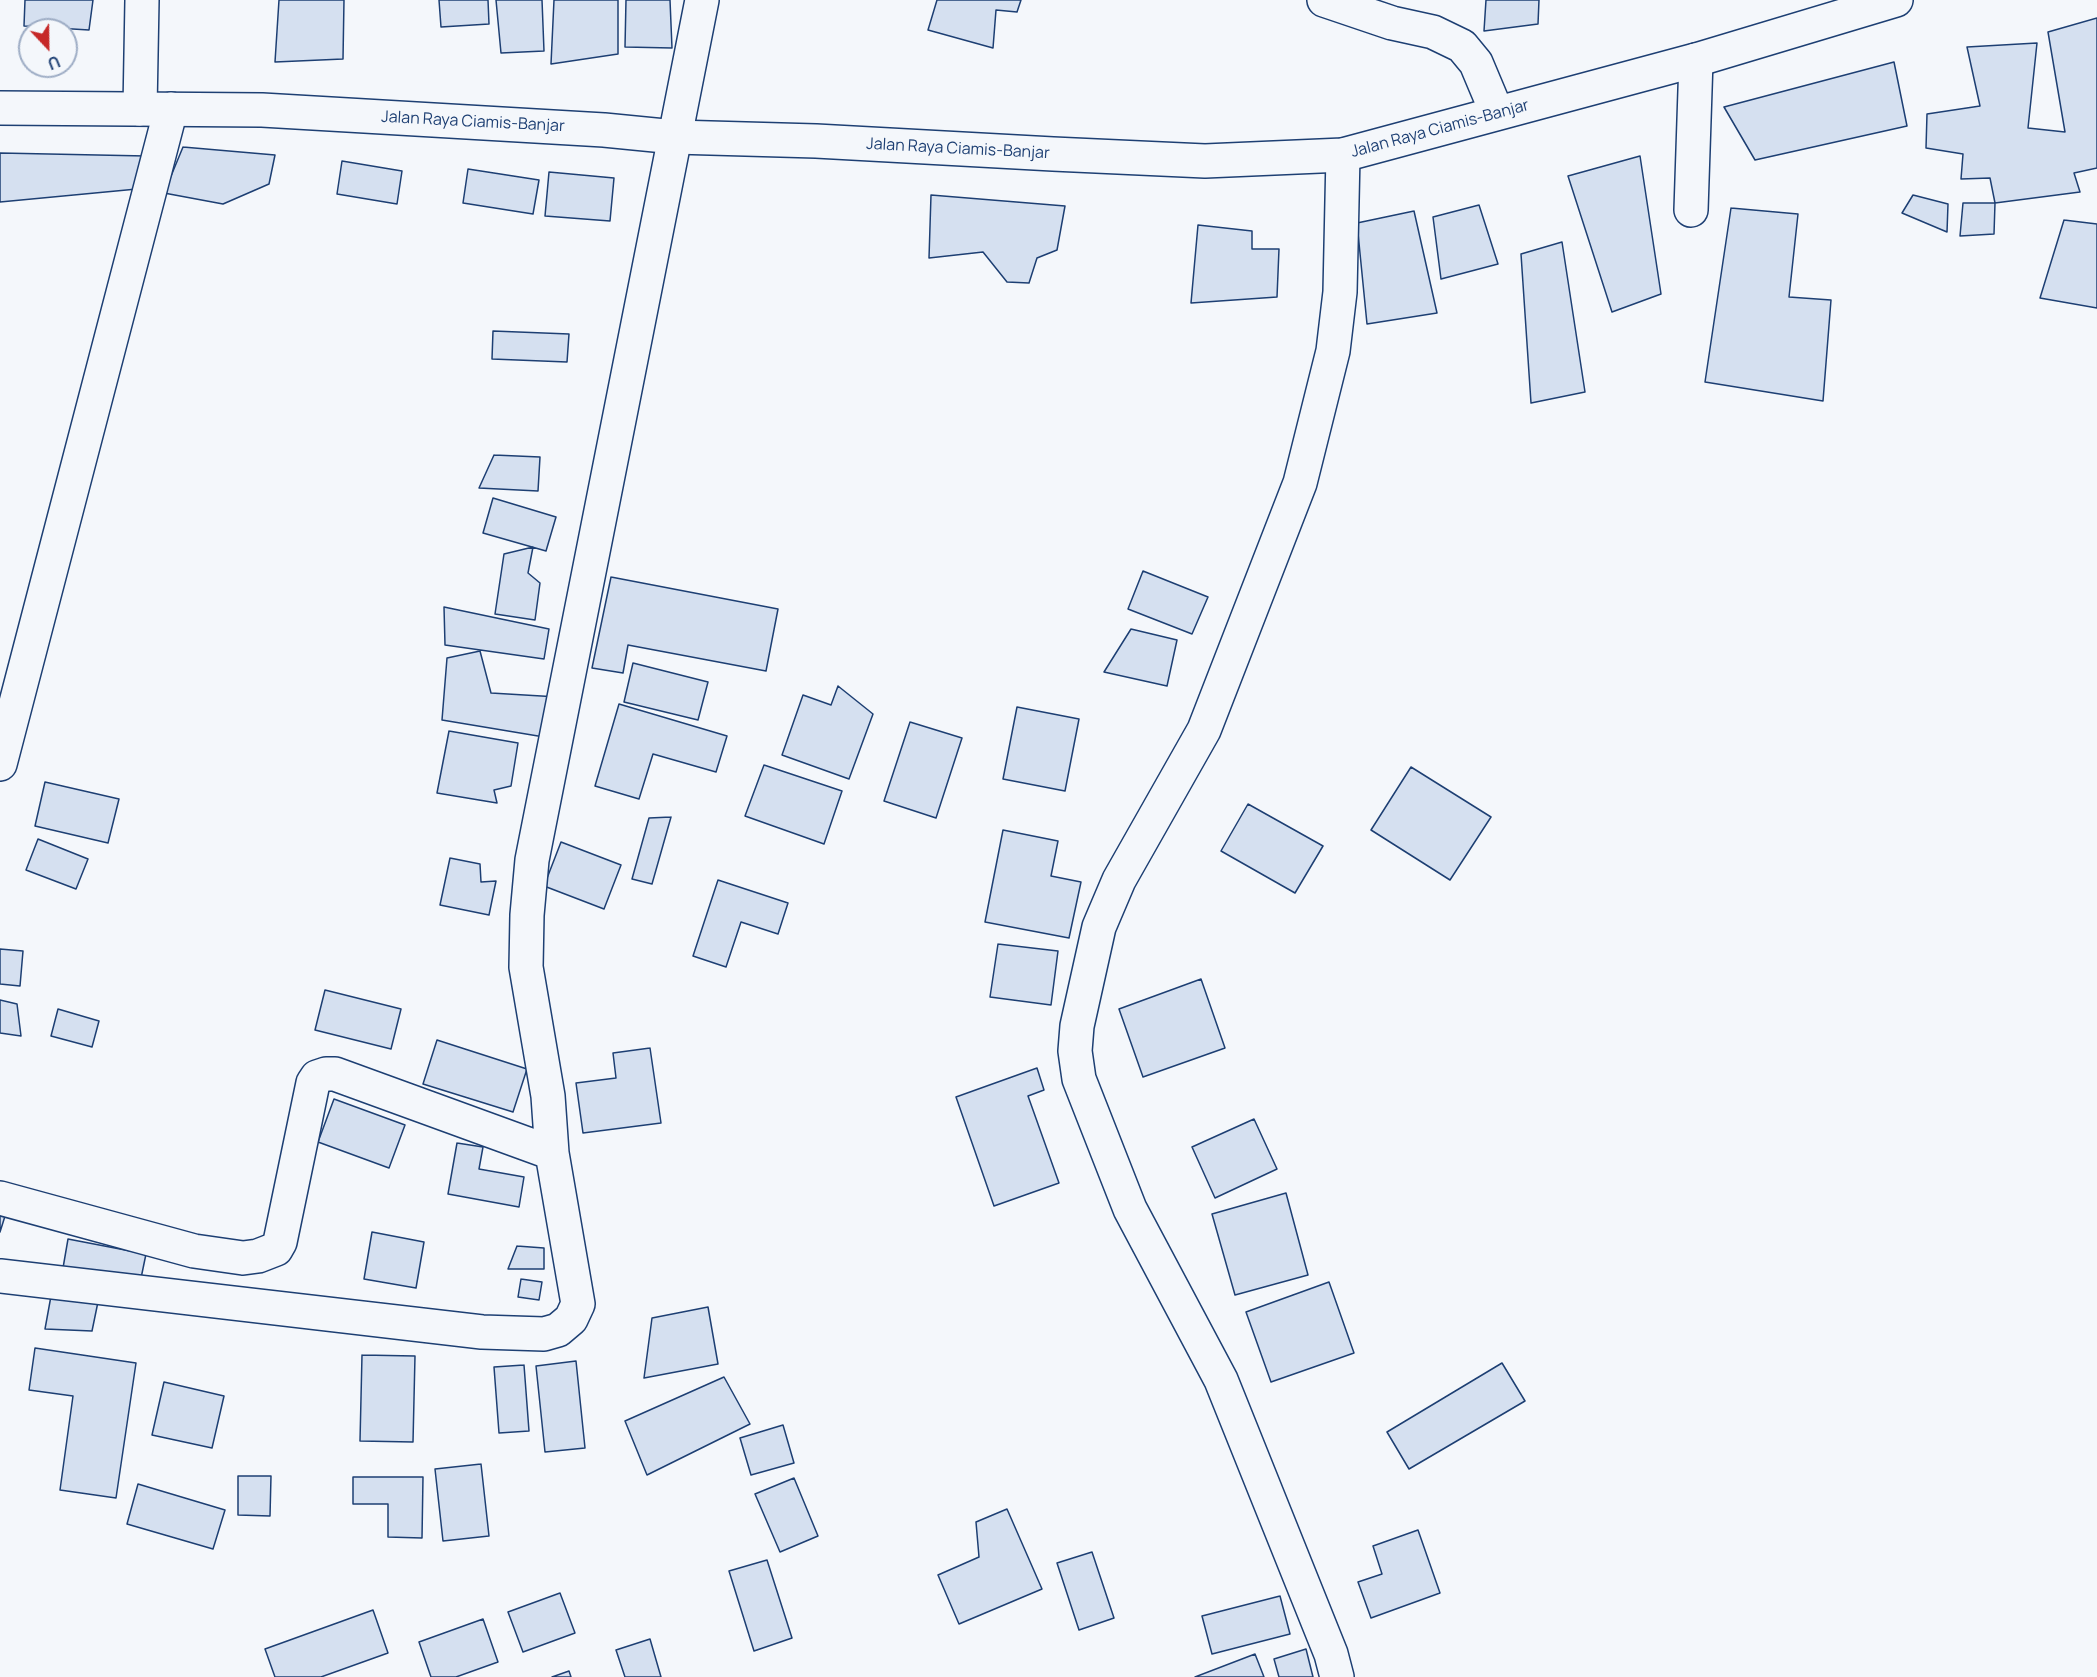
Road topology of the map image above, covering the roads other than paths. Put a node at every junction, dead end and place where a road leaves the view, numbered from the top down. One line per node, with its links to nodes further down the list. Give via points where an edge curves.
1 (142, 0): 7 (main road)
2 (702, 0): 9 (main road)
3 (1324, 0): 8 (main road, via 1433,32 1462,46 1476,63)
4 (1896, 0): 5 (main road, Jalan Raya Ciamis-Banjar)
5 (1696, 60): 8 (main road, Jalan Raya Ciamis-Banjar); 11 (main road)
6 (0, 108): 7 (main road, Jalan Raya Ciamis-Banjar)
7 (155, 109): 9 (main road, Jalan Raya Ciamis-Banjar, via 273,110); 12 (main road)
8 (1497, 113): 10 (main road, Jalan Raya Ciamis-Banjar)
9 (675, 137): 10 (main road, Jalan Raya Ciamis-Banjar, via 1205,161); 13 (main road, via 532,860 526,967 548,1096)
10 (1343, 155): 16 (main road, via 1340,292 1334,351 1300,483 1204,730 1119,880 1100,927 1075,1051 1079,1079 1130,1209 1221,1380)
11 (1691, 210)
12 (0, 764)
13 (552, 1153): 14 (main road, via 326,1074 313,1083 280,1242 258,1256 243,1258 194,1251); 15 (main road, via 578,1304 572,1319 558,1330 544,1334 482,1332)
14 (0, 1198)
15 (0, 1276)
16 (1337, 1677)

